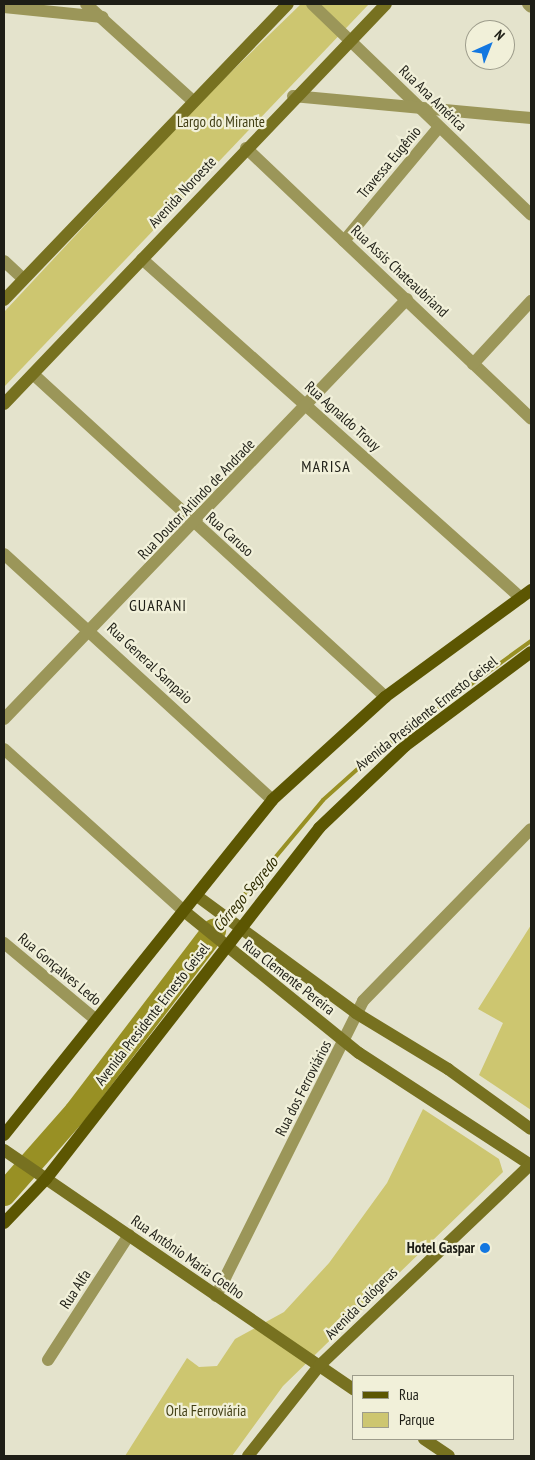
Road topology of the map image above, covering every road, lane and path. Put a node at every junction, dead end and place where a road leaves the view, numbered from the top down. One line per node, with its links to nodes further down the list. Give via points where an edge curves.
1 (86, 4): 9 (street)
2 (288, 4): 12 (main road)
3 (312, 4): 10 (street, Rua Ana América)
4 (386, 4): 10 (main road, Avenida Noroeste)
5 (528, 4): 8 (street)
6 (24, 6): 7 (street); 9 (street)
7 (4, 7)
8 (531, 7)
9 (102, 17): 12 (street)
10 (349, 40): 11 (main road, Avenida Noroeste); 13 (street, Rua Ana América)
11 (293, 96): 13 (street); 16 (main road, Avenida Noroeste)
12 (193, 102): 21 (main road)
13 (423, 110): 14 (street); 15 (street, Rua Ana América)
14 (531, 118)
15 (439, 127): 17 (street, Rua Ana América); 18 (street, Travessa Eugênio)
16 (246, 148): 18 (street, Rua Assis Chateaubriand); 19 (main road, Avenida Noroeste)
17 (531, 215)
18 (344, 241): 22 (street, Rua Assis Chateaubriand)
19 (142, 259): 26 (main road, Avenida Noroeste); 28 (street, Rua Agnaldo Trouy)
20 (4, 261): 21 (street)
21 (23, 279): 23 (main road)
22 (408, 299): 25 (street, Rua Assis Chateaubriand); 28 (street, Rua Doutor Arlindo de Andrade)
23 (4, 300)
24 (531, 301): 25 (street)
25 (473, 364): 29 (street, Rua Assis Chateaubriand)
26 (33, 374): 27 (main road, Avenida Noroeste); 30 (street, Rua Caruso)
27 (4, 404)
28 (308, 406): 30 (street, Rua Doutor Arlindo de Andrade); 32 (street, Rua Agnaldo Trouy)
29 (531, 418)
30 (195, 523): 33 (street, Rua Doutor Arlindo de Andrade); 35 (street, Rua Caruso)
31 (4, 554): 33 (street, Rua General Sampaio)
32 (526, 594): 35 (main road)
33 (91, 630): 36 (street, Rua Doutor Arlindo de Andrade); 38 (street, Rua General Sampaio)
34 (531, 652): 42 (main road, Avenida Presidente Ernesto Geisel, via 362,784 319,828)
35 (385, 697): 38 (main road)
36 (4, 718)
37 (4, 749): 41 (street, Rua Clemente Pereira)
38 (272, 800): 40 (main road)
39 (531, 828): 45 (street, Rua dos Ferroviários)
40 (202, 900): 41 (main road); 42 (main road, Rua Clemente Pereira)
41 (188, 915): 44 (main road, Rua Clemente Pereira); 46 (main road)
42 (240, 929): 44 (main road, Avenida Presidente Ernesto Geisel); 45 (main road, Rua Clemente Pereira)
43 (4, 942): 46 (street, Rua Gonçalves Ledo)
44 (224, 947): 47 (main road, Rua Clemente Pereira); 52 (main road, Avenida Presidente Ernesto Geisel)
45 (356, 1013): 47 (street, Rua dos Ferroviários); 48 (main road, Rua Clemente Pereira, via 448,1068)
46 (96, 1020): 49 (main road)
47 (345, 1041): 51 (main road, Rua Clemente Pereira); 55 (street, Rua dos Ferroviários)
48 (531, 1129)
49 (4, 1135)
50 (5, 1151): 52 (main road, Rua Antônio Maria Coelho)
51 (531, 1165): 57 (main road, Avenida Calógeras)
52 (46, 1179): 53 (main road, Avenida Presidente Ernesto Geisel); 54 (main road, Rua Antônio Maria Coelho)
53 (4, 1222)
54 (129, 1235): 55 (main road, Rua Antônio Maria Coelho); 56 (street, Rua Alfa)
55 (216, 1296): 57 (main road, Rua Antônio Maria Coelho)
56 (48, 1360)
57 (319, 1366): 58 (main road, Rua Antônio Maria Coelho); 60 (main road, Avenida Calógeras)
58 (352, 1389)
59 (425, 1440): 61 (main road)
60 (248, 1456)
61 (449, 1456)

